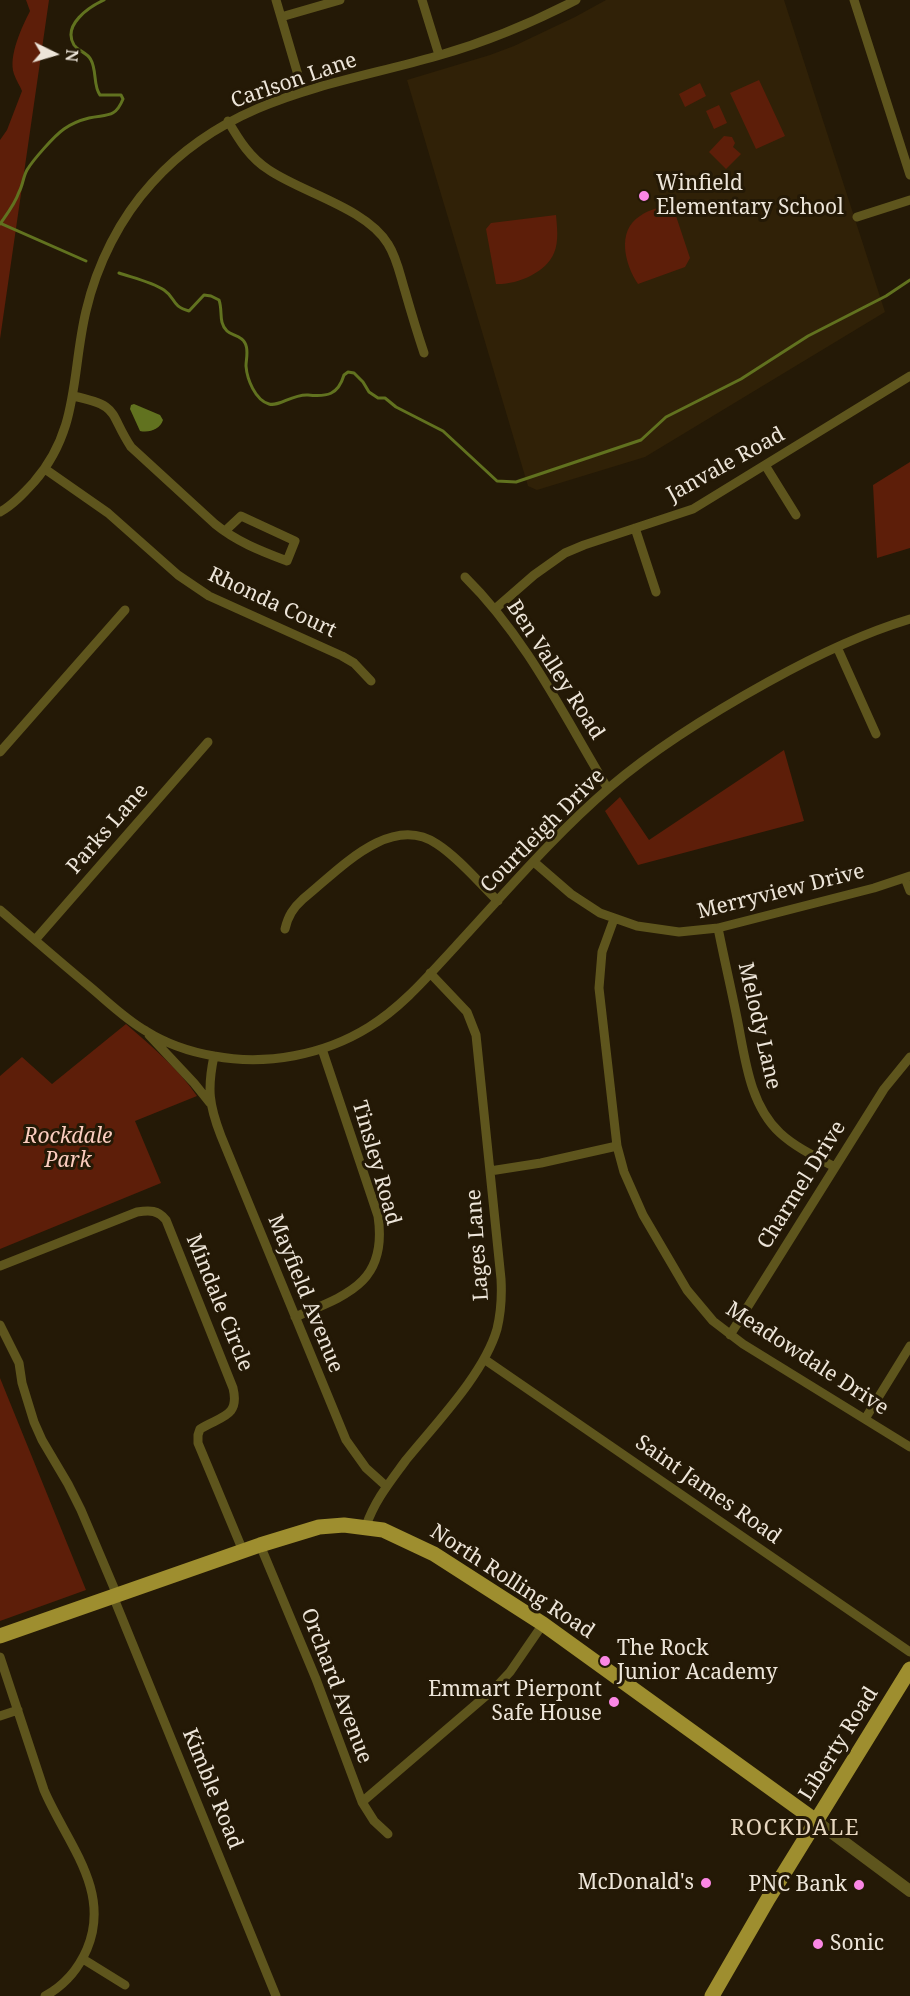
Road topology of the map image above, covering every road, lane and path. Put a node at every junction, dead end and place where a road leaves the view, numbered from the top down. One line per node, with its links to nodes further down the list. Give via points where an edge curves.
1 (276, 0): 6 (street)
2 (340, 0): 6 (street)
3 (422, 0): 7 (street)
4 (576, 0): 7 (street, Carlson Lane, via 509,31)
5 (854, 0): 10 (street)
6 (281, 17): 8 (street)
7 (439, 56): 8 (street, Carlson Lane)
8 (303, 92): 9 (street, Carlson Lane)
9 (228, 121): 13 (street, via 242,144 268,170 377,230 396,261); 15 (street, Carlson Lane, via 152,182 116,234 86,311)
10 (910, 175)
11 (910, 200): 12 (street)
12 (858, 217)
13 (424, 353)
14 (910, 376): 16 (street, Janvale Road)
15 (73, 396): 17 (street, Carlson Lane, via 64,432); 21 (street, via 94,400 108,408 131,447)
16 (765, 465): 19 (street); 20 (street, Janvale Road, via 693,509)
17 (45, 469): 18 (street, Carlson Lane); 28 (street, Rhonda Court, via 108,513 193,586 342,656)
18 (0, 512)
19 (796, 515)
20 (635, 528): 23 (street); 24 (street, Janvale Road, via 565,553)
21 (225, 531): 21 (street, via 242,543 287,561 295,541 241,516)
22 (465, 577): 24 (street, Ben Valley Road)
23 (656, 592)
24 (495, 609): 32 (street, Ben Valley Road, via 530,657)
25 (125, 610): 31 (street)
26 (910, 619): 27 (street, Courtleigh Drive)
27 (837, 647): 29 (street); 32 (street, Courtleigh Drive, via 684,731)
28 (371, 681)
29 (876, 734)
30 (208, 741): 41 (street, Parks Lane)
31 (0, 752)
32 (608, 789): 33 (street, Courtleigh Drive)
33 (534, 862): 36 (street, Courtleigh Drive); 38 (street, Merryview Drive, via 587,906)
34 (907, 877): 35 (street); 39 (street, Merryview Drive)
35 (910, 891)
36 (498, 901): 40 (street, via 437,844 413,835 397,836 369,846 303,899 288,917); 42 (street, Courtleigh Drive)
37 (0, 910): 41 (street, Mayfield Avenue)
38 (614, 919): 39 (street, Merryview Drive, via 679,932); 48 (street, Meadowdale Drive, via 602,952 599,988)
39 (718, 928): 49 (street, Melody Lane, via 758,1102 780,1133)
40 (285, 929)
41 (35, 940): 43 (street, Mayfield Avenue)
42 (430, 973): 44 (street, Courtleigh Drive, via 368,1028); 50 (street, Lages Lane, via 460,1003 473,1024)
43 (145, 1031): 45 (street, Mayfield Avenue); 47 (street, Mayfield Avenue)
44 (322, 1049): 45 (street, Courtleigh Drive, via 263,1059); 52 (street, Tinsley Road, via 378,1216 380,1245 371,1269 353,1290)
45 (214, 1056): 47 (street, Mayfield Avenue)
46 (910, 1057): 49 (street, Charmel Drive, via 884,1089)
47 (210, 1104): 52 (street, Mayfield Avenue)
48 (617, 1146): 50 (street); 54 (street, Meadowdale Drive, via 634,1197 687,1290)
49 (835, 1167): 54 (street, Charmel Drive)
50 (490, 1171): 56 (street, Lages Lane, via 502,1293 496,1330)
51 (0, 1266): 62 (street, Mindale Circle, via 137,1212 161,1214 236,1399 228,1414 200,1429 198,1443)
52 (295, 1317): 59 (street, Mayfield Avenue, via 346,1440 366,1468)
53 (0, 1325): 63 (street, via 19,1363 34,1422 81,1510)
54 (730, 1335): 57 (street, Meadowdale Drive)
55 (910, 1346): 57 (street)
56 (484, 1359): 59 (street, Lages Lane); 66 (street, Saint James Road)
57 (865, 1419): 58 (street, Meadowdale Drive)
58 (910, 1447)
59 (386, 1486): 60 (street, Lages Lane)
60 (366, 1526): 61 (main road, North Rolling Road, via 319,1527); 64 (main road, North Rolling Road, via 434,1554)
61 (260, 1545): 62 (main road, North Rolling Road); 71 (street, Orchard Avenue)
62 (243, 1551): 63 (main road, North Rolling Road)
63 (115, 1595): 65 (main road, North Rolling Road); 78 (street, Kimble Road)
64 (543, 1624): 71 (street, via 495,1688); 72 (main road, North Rolling Road)
65 (0, 1636)
66 (910, 1652)
67 (0, 1657): 69 (street)
68 (910, 1669): 72 (main road, Liberty Road)
69 (18, 1710): 70 (street); 75 (street, via 53,1810 95,1899 94,1928)
70 (0, 1716)
71 (362, 1802): 73 (street, Orchard Avenue)
72 (816, 1821): 74 (street, North Rolling Road); 79 (main road, Liberty Road)
73 (388, 1834)
74 (910, 1891)
75 (83, 1959): 76 (street); 77 (street, via 62,1986)
76 (125, 1985)
77 (45, 1996)
78 (276, 1996)
79 (712, 1996)

